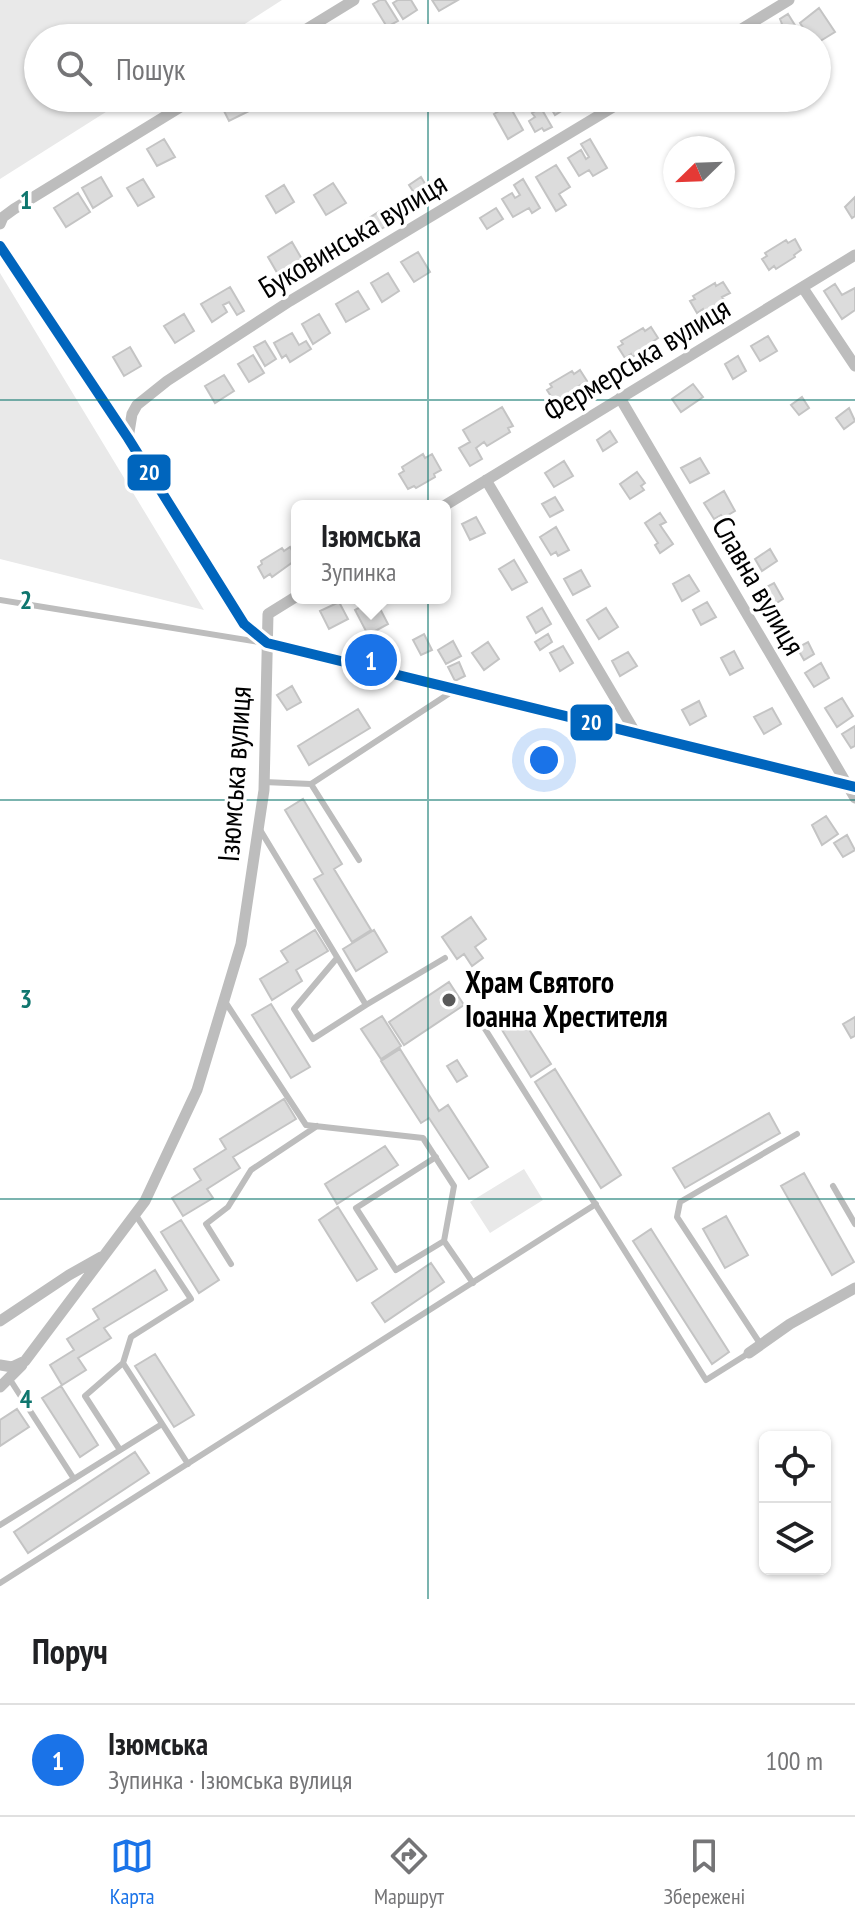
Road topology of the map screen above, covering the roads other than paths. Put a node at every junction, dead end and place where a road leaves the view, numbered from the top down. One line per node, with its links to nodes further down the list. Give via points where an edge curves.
1 (354, 0): 3 (street)
2 (789, 0): 4 (street)
3 (315, 24)
4 (750, 24)
5 (172, 112): 7 (street, via 14,209)
6 (605, 112): 13 (street, Буковинська вулиця, via 167,381 137,405)
7 (0, 224)
8 (0, 246): 13 (street)
9 (855, 255): 10 (street, Фермерська вулиця)
10 (803, 288): 11 (street); 12 (street, Фермерська вулиця)
11 (855, 366)
12 (620, 398): 14 (street, Фермерська вулиця); 23 (street, Славна вулиця)
13 (128, 438): 18 (street, via 244,624)
14 (486, 480): 15 (street, Фермерська вулиця); 20 (street)
15 (451, 502)
16 (0, 600): 18 (lane)
17 (291, 600): 18 (street, via 268,614)
18 (267, 643): 19 (street, Ізюмська вулиця); 21 (street, Ізюмська вулиця)
19 (456, 689): 20 (street, Ізюмська вулиця); 22 (lane)
20 (635, 732): 23 (street, Ізюмська вулиця)
21 (264, 782): 22 (lane); 25 (street, Ізюмська вулиця)
22 (311, 784): 26 (lane)
23 (851, 785): 24 (street, Славна вулиця)
24 (855, 798)
25 (259, 828): 27 (lane); 29 (street, Ізюмська вулиця, via 241,944)
26 (359, 860)
27 (337, 958): 30 (lane); 30 (lane, via 294,1009 313,1039)
28 (445, 958): 30 (lane)
29 (224, 1000): 32 (lane, via 306,1125); 37 (street, Ізюмська вулиця, via 197,1090)
30 (366, 1005)
31 (480, 1021): 36 (lane)
32 (317, 1126): 34 (lane, via 423,1138); 41 (lane, via 251,1170 228,1207 206,1224)
33 (797, 1134): 45 (lane, via 680,1202 677,1217)
34 (436, 1157): 39 (lane, via 454,1186); 39 (lane, via 356,1208 396,1270)
35 (833, 1186): 38 (lane)
36 (596, 1204): 42 (lane); 46 (lane, via 706,1380)
37 (135, 1214): 40 (street, Ізюмська вулиця); 48 (lane, via 191,1299 131,1337)
38 (855, 1224)
39 (444, 1241): 42 (lane)
40 (105, 1255): 44 (street, Ізюмська вулиця); 47 (street, Ізюмська вулиця)
41 (231, 1264)
42 (473, 1283): 53 (lane)
43 (855, 1288): 45 (street)
44 (0, 1321)
45 (761, 1345): 46 (street)
46 (749, 1353)
47 (25, 1361): 49 (street); 50 (street, Ізюмська вулиця)
48 (123, 1363): 51 (lane); 52 (lane, via 85,1396)
49 (0, 1365)
50 (4, 1383): 54 (lane)
51 (162, 1424): 52 (lane); 53 (lane)
52 (120, 1450): 54 (lane)
53 (188, 1464): 56 (lane)
54 (74, 1479): 55 (lane)
55 (0, 1525)
56 (0, 1583)

